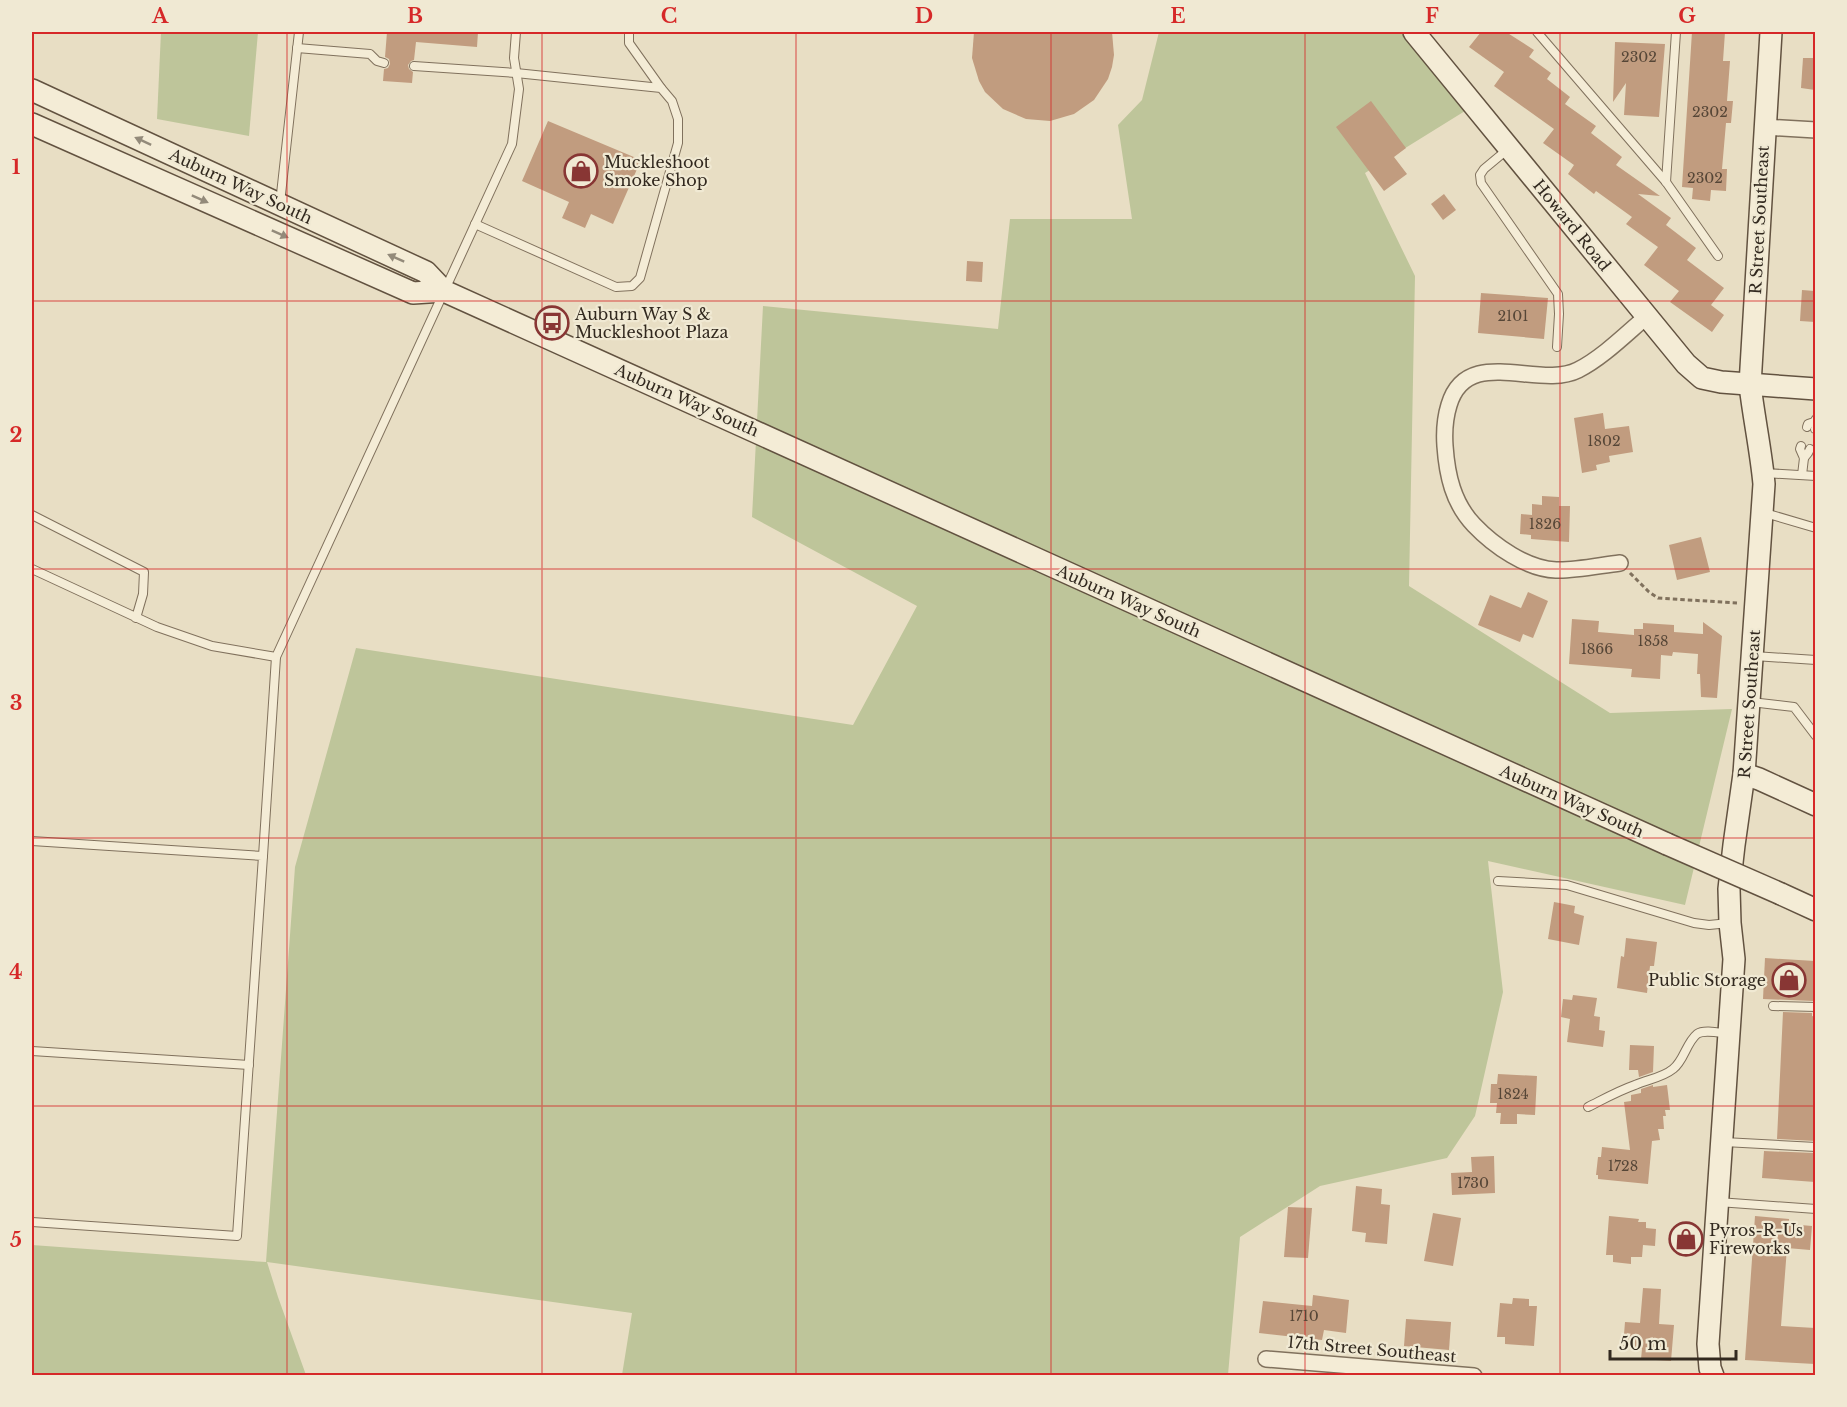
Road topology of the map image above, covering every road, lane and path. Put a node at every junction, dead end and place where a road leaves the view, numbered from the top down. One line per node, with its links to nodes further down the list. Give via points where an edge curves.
1 (299, 32): 8 (lane)
2 (516, 32): 11 (lane)
3 (629, 32): 12 (lane, via 629,42)
4 (1414, 32): 17 (main road, Howard Road)
5 (1537, 32): 18 (lane)
6 (1676, 32): 18 (lane)
7 (1771, 32): 15 (main road, R Street Southeast)
8 (297, 48): 9 (lane, via 370,54); 19 (lane)
9 (384, 63)
10 (414, 66): 11 (lane)
11 (516, 73): 12 (lane); 20 (lane, via 519,89 512,144)
12 (661, 88): 20 (lane, via 672,101 678,119 678,143 640,278 632,286 616,287)
13 (32, 90): 19 (main road, Auburn Way South, one-way to 13)
14 (32, 124): 22 (main road, Auburn Way South, one-way to 22, via 413,293)
15 (1764, 127): 16 (street); 25 (main road, R Street Southeast)
16 (1815, 130)
17 (1510, 148): 23 (main road, Howard Road); 24 (lane, via 1484,169 1481,183 1558,294)
18 (1666, 182): 21 (lane)
19 (280, 205): 22 (main road, Auburn Way South, one-way to 19, via 426,272)
20 (475, 224): 22 (lane)
21 (1718, 256)
22 (444, 291): 39 (lane); 48 (main road, Auburn Way South, bridge)
23 (1646, 317): 25 (main road, Howard Road, via 1702,378); 34 (street, via 1577,371 1559,375 1479,373 1453,393 1444,437 1452,491 1464,515 1505,550 1531,564 1556,570)
24 (1557, 347)
25 (1750, 385): 26 (main road, Howard Road); 28 (main road, R Street Southeast)
26 (1815, 389)
27 (1806, 447): 29 (lane)
28 (1763, 473): 29 (lane); 31 (main road, R Street Southeast)
29 (1802, 475): 30 (lane)
30 (1815, 476)
31 (1763, 513): 33 (lane); 36 (main road, R Street Southeast)
32 (32, 515): 37 (lane, via 144,573)
33 (1815, 528)
34 (1620, 563): 36 (path, via 1658,598)
35 (32, 569): 37 (lane)
36 (1756, 604): 38 (main road, R Street Southeast)
37 (136, 618): 39 (lane, via 212,646)
38 (1753, 656): 40 (lane); 41 (main road, R Street Southeast)
39 (276, 657): 46 (lane)
40 (1815, 660)
41 (1749, 702): 42 (lane, via 1794,707); 43 (main road, R Street Southeast)
42 (1815, 736)
43 (1744, 774): 44 (main road); 49 (main road, R Street Southeast, via 1732,867)
44 (1815, 805)
45 (32, 841): 46 (lane)
46 (263, 856): 54 (lane)
47 (1498, 881): 49 (lane, via 1567,885 1694,923)
48 (1815, 910)
49 (1730, 923): 52 (main road, R Street Southeast, via 1734,959)
50 (1773, 1006): 51 (lane)
51 (1815, 1007)
52 (1730, 1034): 55 (lane, via 1697,1034 1676,1067 1664,1076 1616,1092); 56 (main road, R Street Southeast)
53 (32, 1051): 54 (lane)
54 (249, 1065): 60 (lane, via 237,1236)
55 (1588, 1107)
56 (1722, 1142): 57 (lane); 58 (main road, R Street Southeast)
57 (1815, 1147)
58 (1718, 1202): 59 (lane); 63 (main road, R Street Southeast, via 1708,1344)
59 (1815, 1209)
60 (32, 1222)
61 (1266, 1359): 62 (street, 17th Street Southeast)
62 (1474, 1376)
63 (1713, 1376)

